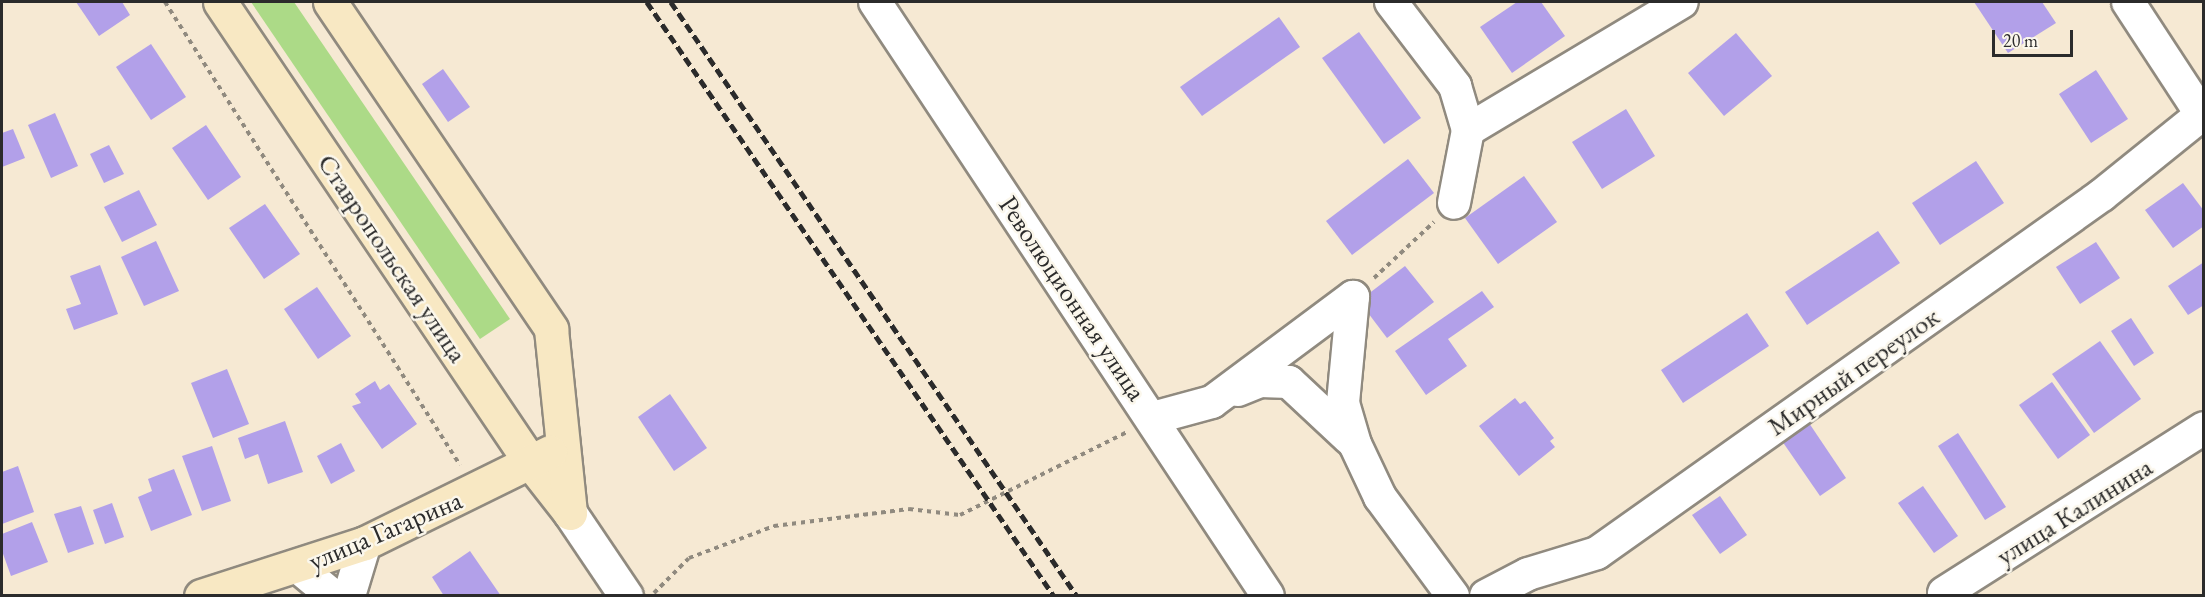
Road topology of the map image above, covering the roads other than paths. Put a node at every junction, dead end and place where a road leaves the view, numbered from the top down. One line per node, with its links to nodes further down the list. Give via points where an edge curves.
1 (220, 2): 15 (main road, Ставропольская улица)
2 (330, 2): 14 (main road, Ставропольская улица, via 551,329)
3 (875, 2): 11 (street, Революционная улица)
4 (1391, 2): 8 (street, via 1455,86)
5 (1682, 2): 8 (street)
6 (2128, 2): 7 (street)
7 (2201, 110): 26 (street, Мирный переулок, via 2102,195 1597,553 1528,574)
8 (1468, 130): 9 (street)
9 (1454, 203)
10 (1212, 402): 11 (street); 13 (street, via 1260,381 1290,381); 13 (street, via 1353,297 1342,403)
11 (1153, 418): 24 (street, Революционная улица)
12 (2204, 428): 19 (street, улица Калинина)
13 (1355, 444): 25 (street, via 1380,497)
14 (562, 446): 15 (main road, улица Гагарина); 16 (main road, Ставропольская улица)
15 (531, 463): 16 (main road, Ставропольская улица); 17 (main road, улица Гагарина)
16 (570, 513): 23 (street, Ставропольская улица)
17 (365, 543): 18 (main road, улица Гагарина); 22 (street)
18 (298, 567): 20 (main road, улица Гагарина); 21 (street)
19 (1944, 593)
20 (201, 596)
21 (333, 596)
22 (349, 596)
23 (626, 596)
24 (1268, 596)
25 (1453, 596)
26 (1486, 596)

